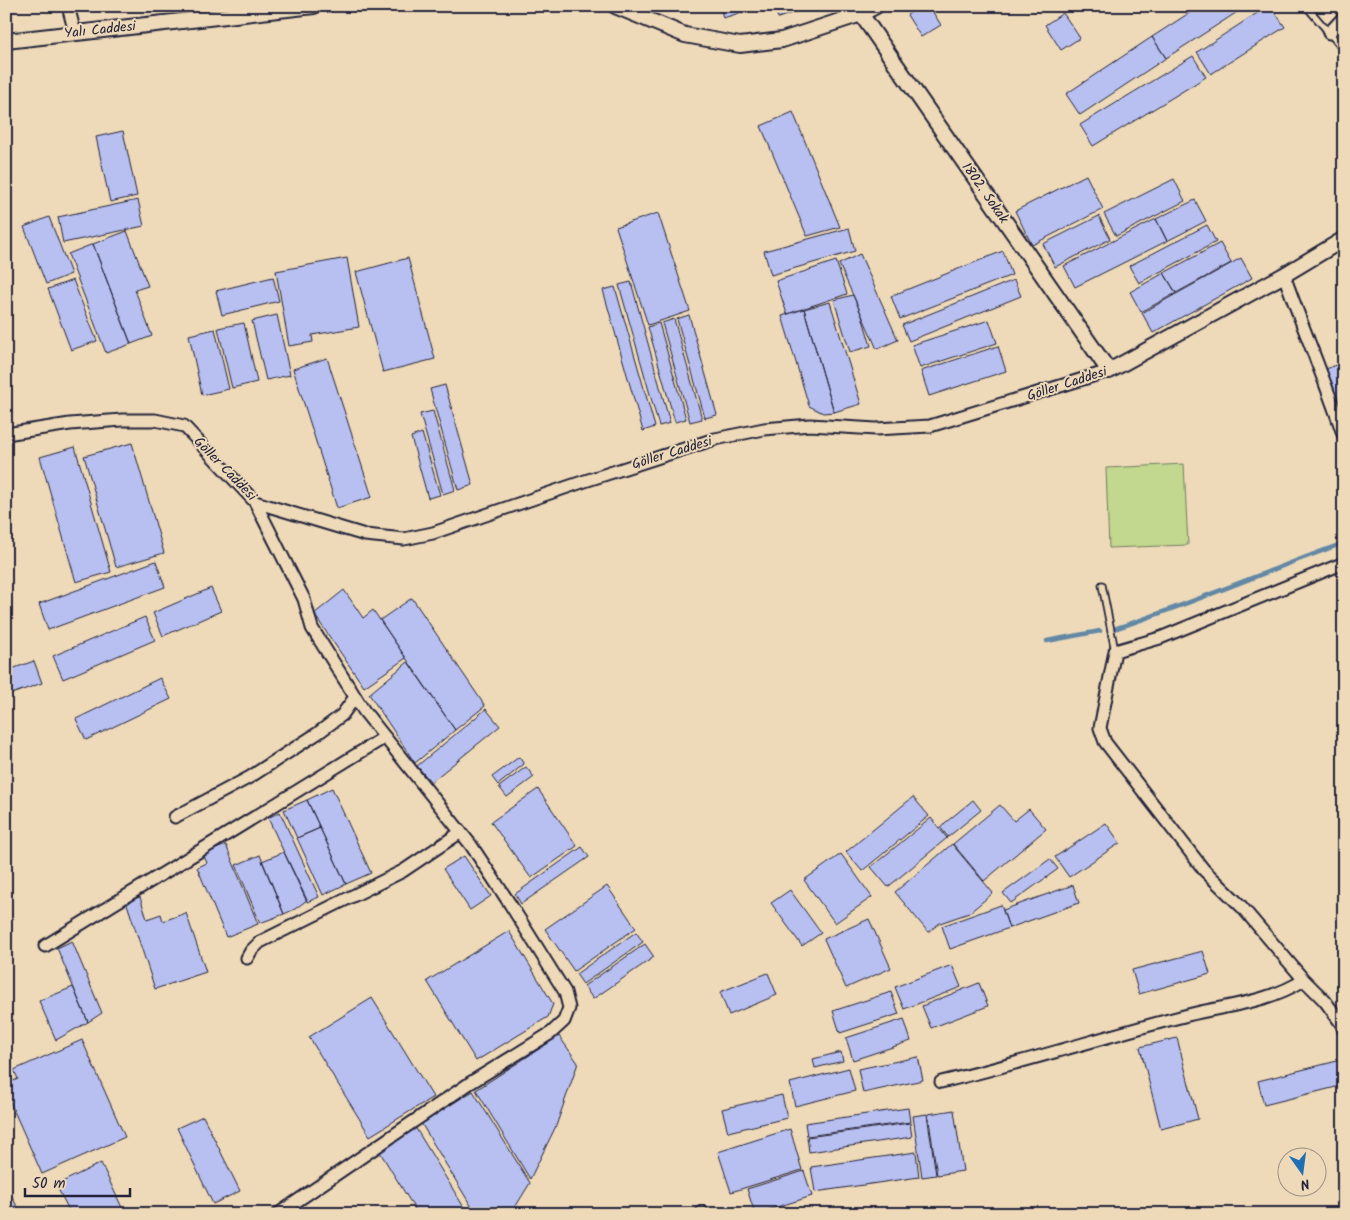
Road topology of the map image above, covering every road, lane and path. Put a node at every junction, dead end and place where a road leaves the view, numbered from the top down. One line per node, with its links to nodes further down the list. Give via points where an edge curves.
1 (68, 6): 8 (street)
2 (314, 6): 8 (street, Yalı Caddesi)
3 (615, 6): 6 (street, via 685,36 740,45 782,40)
4 (876, 6): 6 (street)
5 (1306, 6): 9 (lane)
6 (861, 14): 14 (street, 1802. Sokak)
7 (1344, 17): 9 (street)
8 (75, 33): 10 (street, Yalı Caddesi)
9 (1329, 33): 11 (lane)
10 (6, 41)
11 (1344, 50)
12 (1344, 239): 13 (street, Göller Caddesi)
13 (1284, 275): 14 (street, Göller Caddesi); 16 (street)
14 (1109, 371): 17 (street, Göller Caddesi, via 930,426 876,429 810,425 764,429 715,439 433,533 404,539 365,535)
15 (6, 434): 17 (street, Göller Caddesi, via 122,420 155,420 184,426)
16 (1344, 437)
17 (255, 502): 21 (street, via 304,599 312,628)
18 (1344, 563): 20 (street, via 1160,638)
19 (1102, 585): 20 (lane)
20 (1115, 651): 27 (street, via 1100,728 1105,742 1204,870 1241,906)
21 (355, 697): 22 (street); 23 (street, via 342,715 318,733 250,776)
22 (385, 737): 24 (street); 25 (street)
23 (175, 817)
24 (461, 832): 26 (street, via 403,871 260,942); 30 (street, via 565,992 569,1008 564,1021 551,1033 470,1083)
25 (45, 946)
26 (247, 958)
27 (1304, 980): 28 (street, via 1325,1001); 29 (street, via 1261,1000 1189,1015)
28 (1344, 1030)
29 (941, 1082)
30 (278, 1214)

